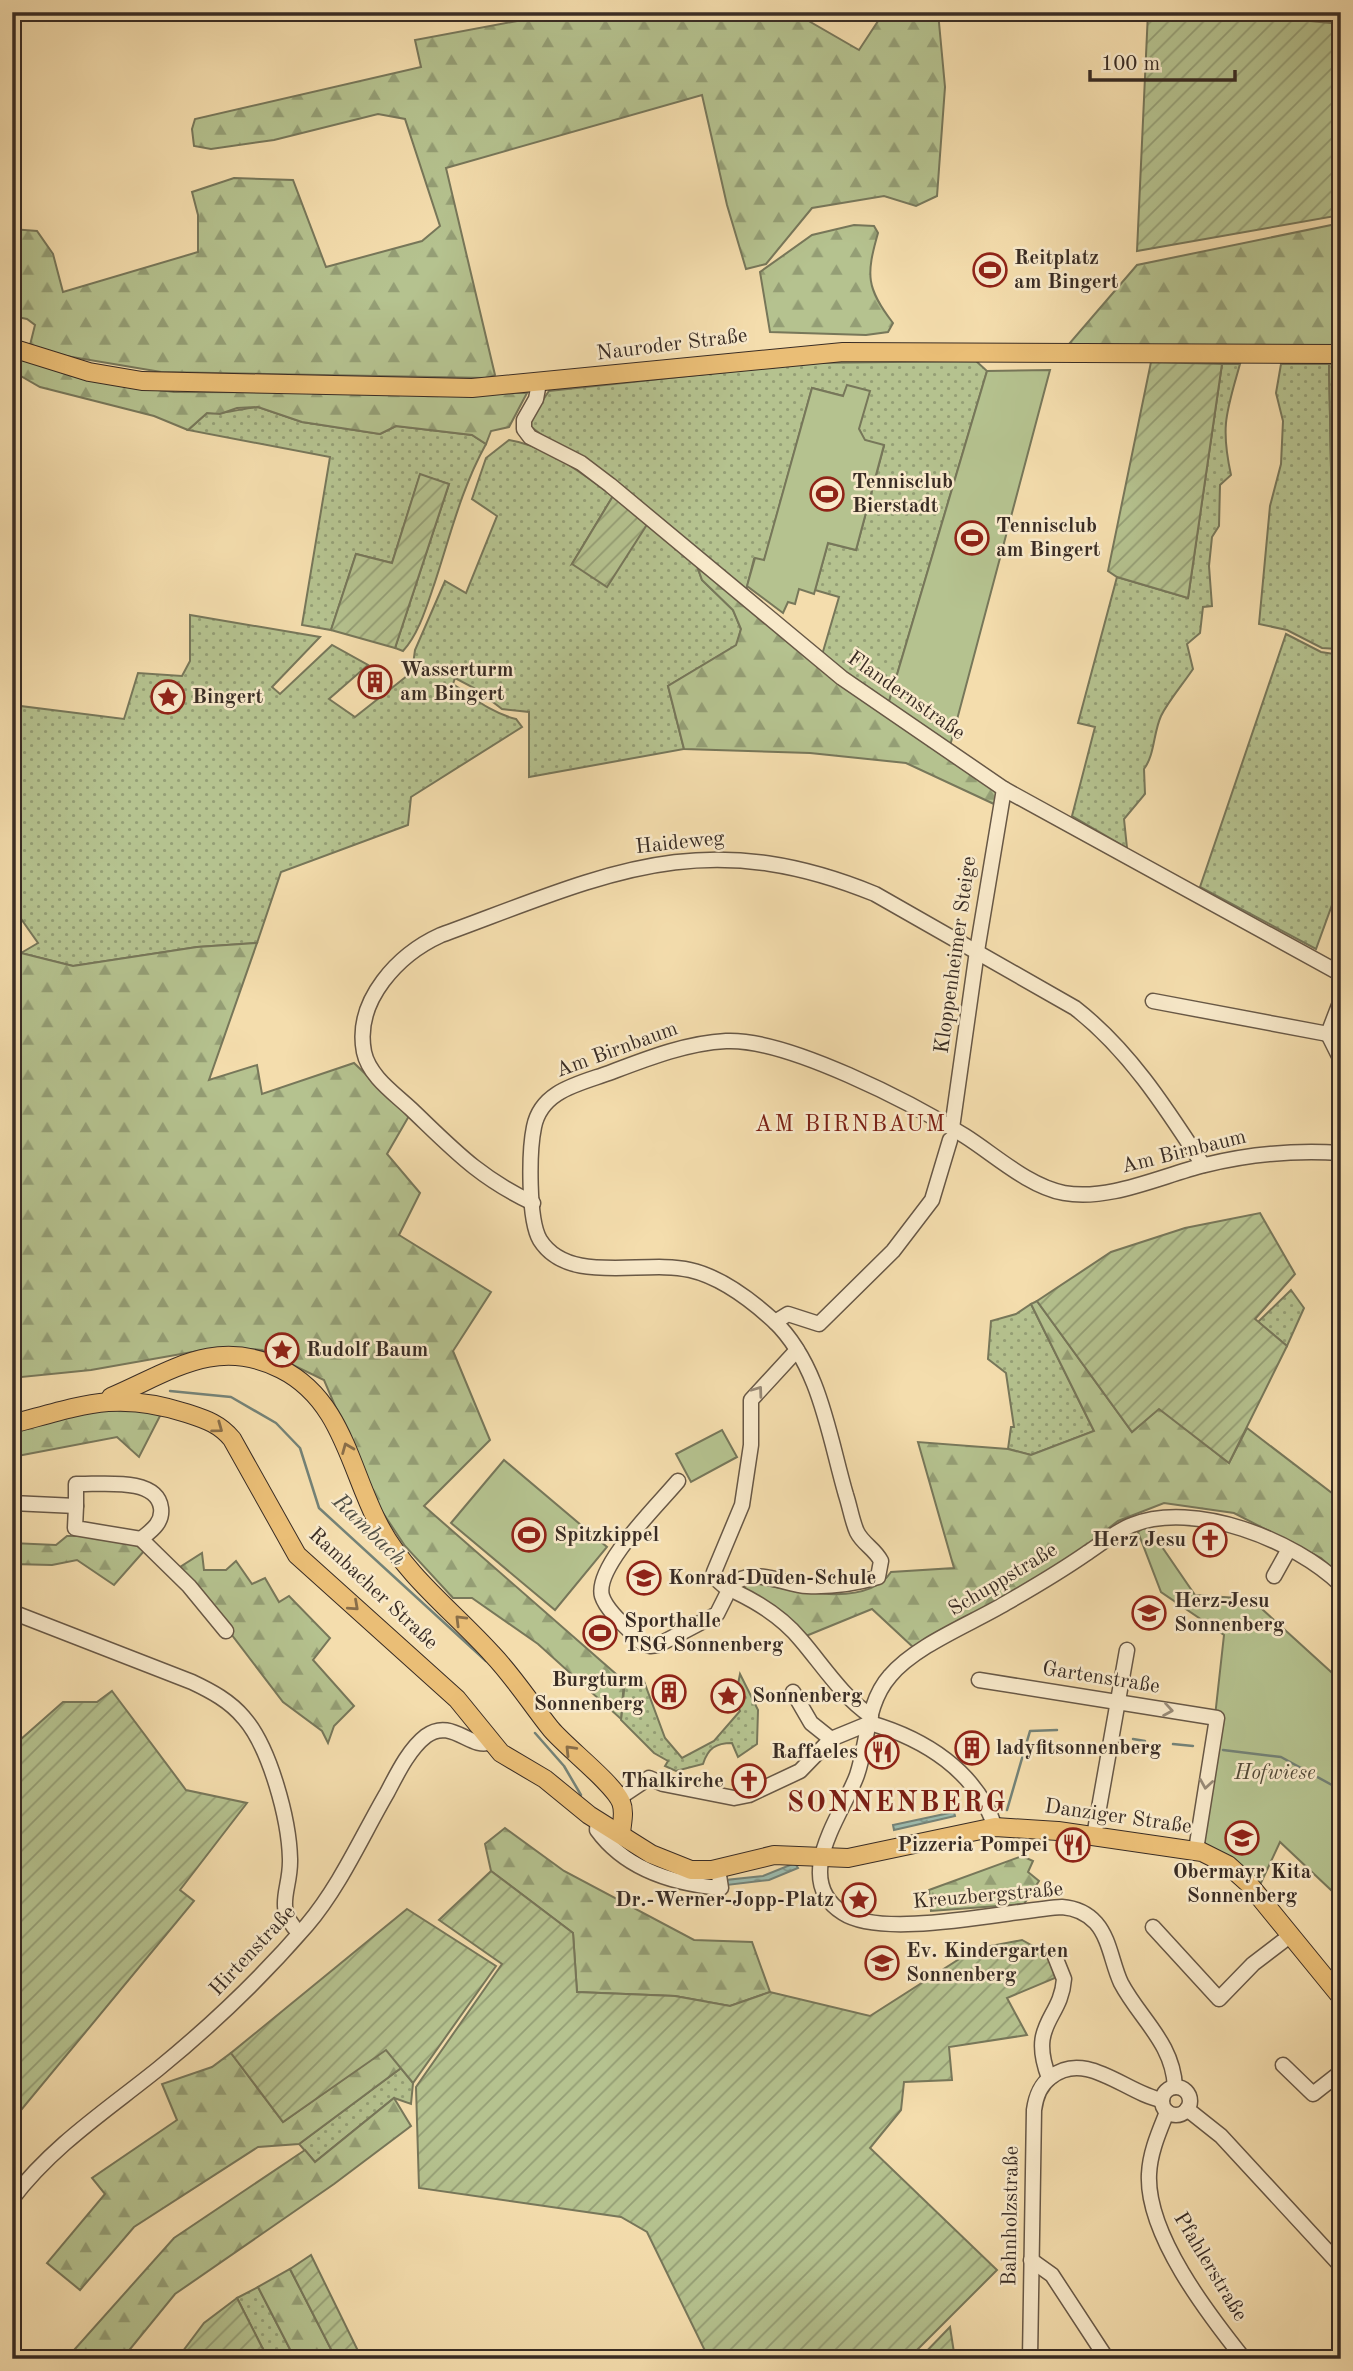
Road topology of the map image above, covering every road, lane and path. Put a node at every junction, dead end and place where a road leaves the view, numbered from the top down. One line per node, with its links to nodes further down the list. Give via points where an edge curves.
1 (12, 348): 3 (main road, Nauroder Straße, via 89,372 164,383 461,388)
2 (1341, 354): 3 (main road, Nauroder Straße, via 842,352)
3 (539, 383): 4 (street, Flandernstraße, via 524,420 530,437 581,463 842,678)
4 (1004, 789): 5 (street, Kloppenheimer Steige); 6 (street, Flandernstraße)
5 (977, 951): 11 (street, Kloppenheimer Steige); 13 (street, Haideweg, via 1076,1008 1102,1029); 14 (street, Haideweg, via 839,879 750,859 703,858 615,872 417,946 380,985 369,1009 364,1052 374,1074 455,1155 504,1190)
6 (1341, 974)
7 (1341, 1000): 9 (street)
8 (1153, 1001): 9 (street)
9 (1328, 1034): 10 (street)
10 (1341, 1060)
11 (951, 1134): 13 (street, Am Birnbaum, via 1063,1193 1113,1191); 14 (street, Am Birnbaum, via 819,1063 768,1044 729,1040 698,1044 576,1084 547,1099 537,1112 532,1134); 15 (street, Kloppenheimer Steige, via 932,1200 892,1253 819,1324 788,1314)
12 (1341, 1153): 13 (street, Am Birnbaum, via 1279,1152)
13 (1203, 1165)
14 (533, 1203): 15 (street, Am Birnbaum, via 537,1234 557,1259 575,1266 691,1270 728,1286)
15 (775, 1322): 16 (street, Am Birnbaum)
16 (797, 1350): 28 (street, one-way to 16, via 714,1572 742,1505 751,1445 751,1400); 28 (street, Am Birnbaum, via 812,1378 857,1531 879,1556 882,1568 878,1577 838,1586 803,1586 750,1577 739,1579)
17 (152, 1379): 18 (main road); 19 (main road); 38 (main road, one-way to 17, via 566,1746 506,1670 395,1551 372,1511 331,1415 302,1382 268,1363 231,1356 183,1363)
18 (101, 1401): 19 (main road, Rambacher Straße); 20 (main road, Rambacher Straße)
19 (155, 1403): 37 (main road, Rambacher Straße, one-way to 37, via 210,1421 227,1433 297,1555 457,1699)
20 (12, 1424)
21 (678, 1480): 28 (street, via 610,1565 600,1584 603,1600 650,1646 717,1614)
22 (12, 1503): 23 (street)
23 (76, 1506): 24 (street, via 75,1528); 24 (street, via 76,1484 150,1490 160,1504 161,1515 157,1526)
24 (141, 1539): 30 (street, via 180,1576)
25 (1289, 1549): 26 (street); 27 (street, Schuppstraße, via 1317,1564); 35 (street, Schuppstraße, via 1199,1518 1159,1518 1129,1526 909,1659 884,1683)
26 (1274, 1576)
27 (1341, 1585)
28 (730, 1590): 35 (street, via 763,1605)
29 (12, 1612): 47 (street, via 192,1682 218,1695 250,1726 269,1765 287,1832 290,1869 284,1910)
30 (226, 1631)
31 (1127, 1650): 34 (street)
32 (979, 1680): 34 (street, Gartenstraße)
33 (793, 1692): 36 (street, via 811,1723)
34 (1118, 1702): 42 (street); 43 (street, Gartenstraße, one-way to 43, via 1217,1718)
35 (871, 1719): 36 (street); 40 (street, via 943,1756 966,1774); 44 (street, Schuppstraße, via 857,1775)
36 (831, 1739): 38 (street, via 800,1772 749,1795 734,1798 649,1778)
37 (491, 1742): 39 (main road, Rambacher Straße); 47 (street, Hirtenstraße, via 482,1744 443,1730 421,1741 339,1879)
38 (619, 1798): 41 (main road)
39 (598, 1820): 41 (main road, Rambacher Straße); 45 (street, via 597,1830 611,1846 656,1874 721,1888)
40 (995, 1827): 42 (main road, Danziger Straße); 44 (main road, Danziger Straße, via 848,1858)
41 (621, 1833): 45 (main road, Rambacher Straße, via 676,1866)
42 (1094, 1836): 43 (main road, Danziger Straße)
43 (1196, 1850): 48 (main road, Danziger Straße, via 1236,1872)
44 (821, 1857): 45 (main road, Danziger Straße, via 774,1855); 54 (street, Kreuzbergstraße, via 829,1899 856,1919 906,1924 1062,1907 1087,1915 1102,1931 1125,1989 1160,2037)
45 (718, 1869)
46 (1153, 1927): 48 (street, via 1219,1999 1253,1964)
47 (299, 1933): 57 (street, Hirtenstraße, via 219,2019 60,2146 34,2169)
48 (1291, 1936): 50 (main road, Danziger Straße)
49 (1055, 1954): 53 (street, via 1064,1979 1042,2039)
50 (1341, 1997)
51 (1283, 2065): 52 (street, via 1313,2094)
52 (1341, 2072)
53 (1049, 2078): 55 (street, via 1068,2068 1090,2069); 58 (street, Bahnholzstraße, via 1034,2109)
54 (1175, 2087): 55 (street, via 1166,2091); 56 (street, via 1188,2094)
55 (1164, 2106): 56 (street, via 1180,2115); 62 (street, Pfahlerstraße, via 1150,2162 1155,2215 1198,2296)
56 (1187, 2109): 59 (street, via 1221,2136)
57 (12, 2199)
58 (1031, 2260): 60 (street, Bahnholzstraße); 61 (street, via 1052,2275)
59 (1341, 2266)
60 (1030, 2359)
61 (1107, 2359)
62 (1244, 2359)

